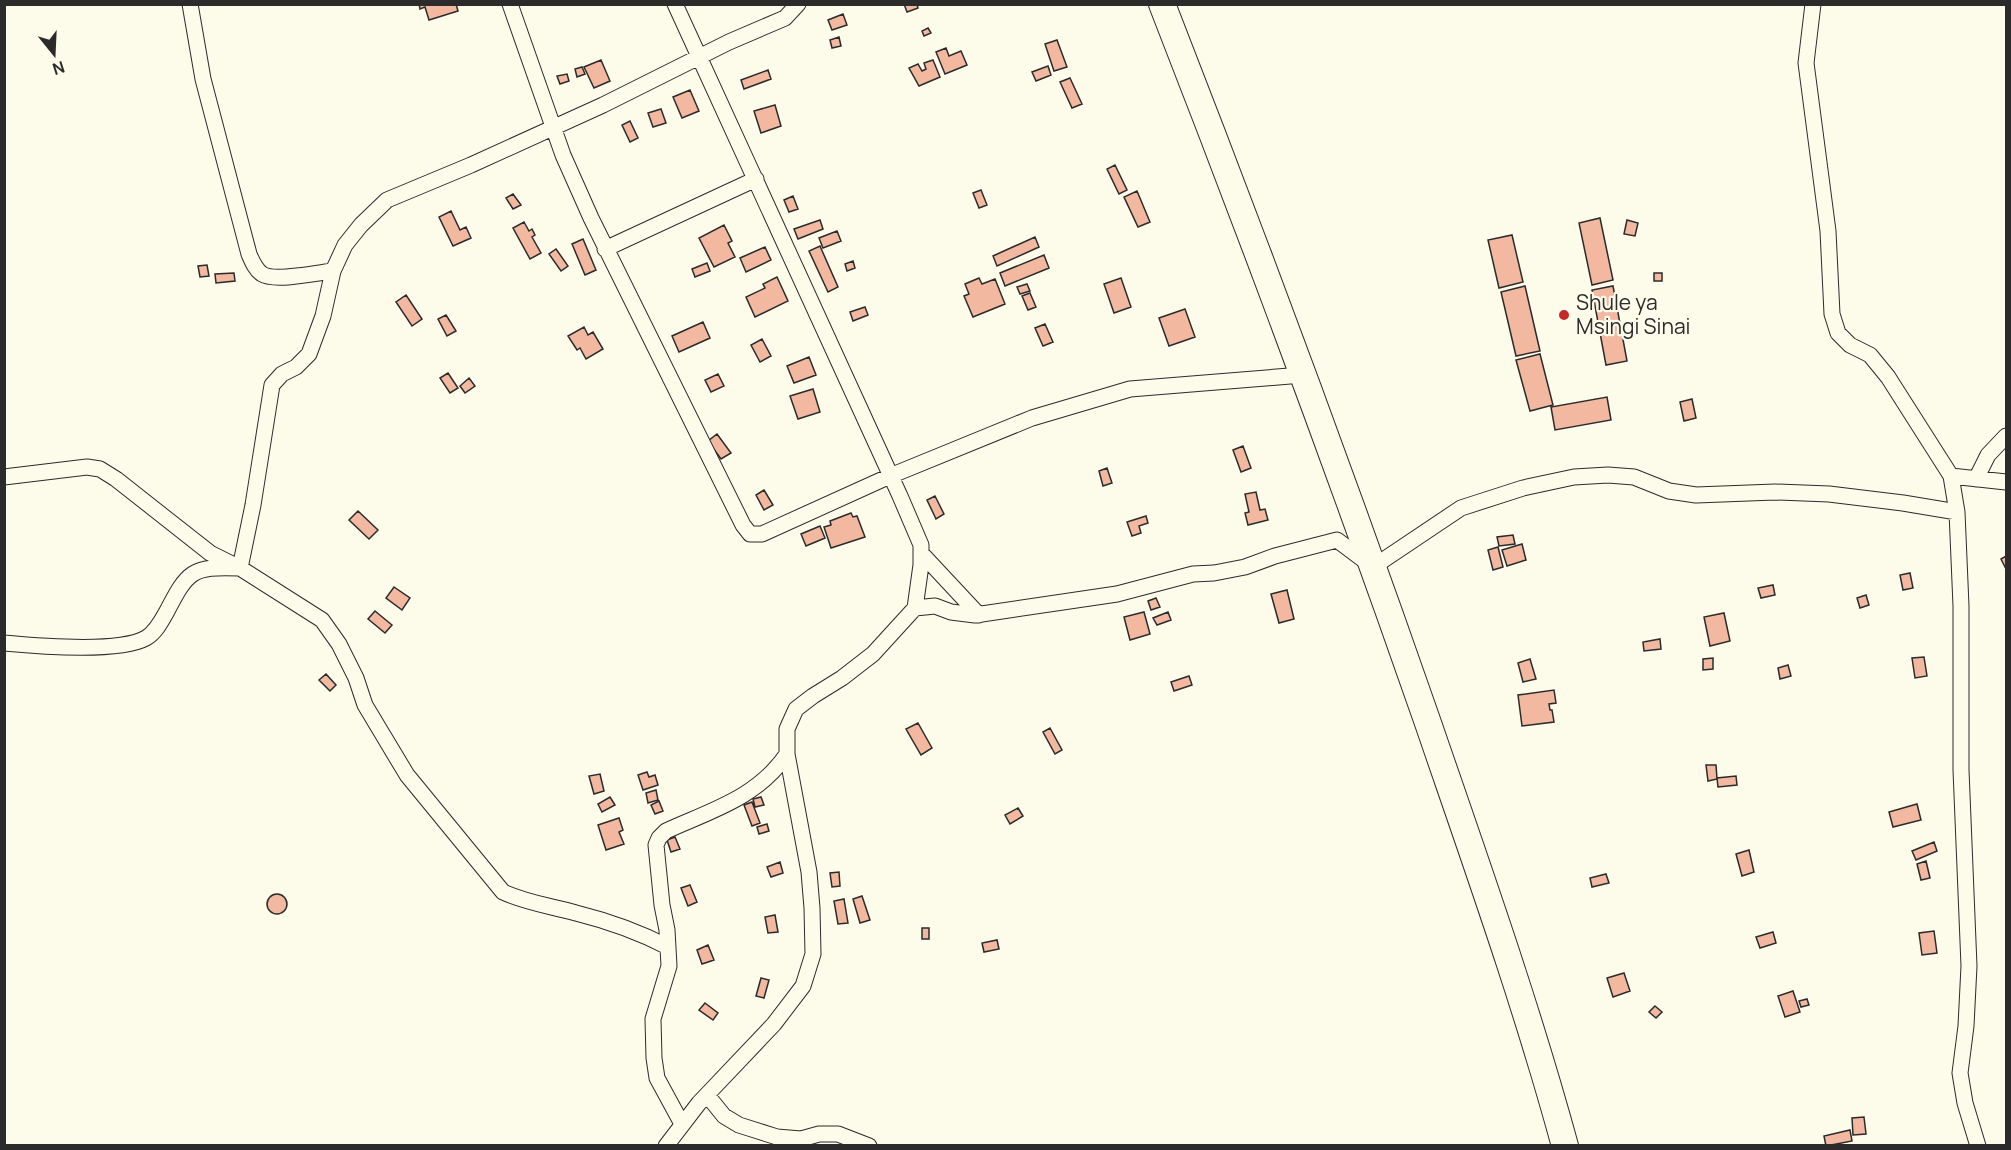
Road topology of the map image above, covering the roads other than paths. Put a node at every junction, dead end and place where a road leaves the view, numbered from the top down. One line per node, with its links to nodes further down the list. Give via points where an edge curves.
1 (190, 4): 11 (street, via 203,79 249,254 257,270 264,276 278,277)
2 (510, 4): 8 (street)
3 (675, 4): 7 (street)
4 (798, 4): 7 (street, via 785,18)
5 (1162, 4): 12 (highway)
6 (1813, 4): 15 (street, via 1806,63 1828,231 1832,314 1838,333 1850,345 1870,355 1888,377)
7 (699, 57): 8 (street); 9 (street)
8 (554, 127): 10 (street); 11 (street, via 387,200 345,245)
9 (756, 179): 10 (street); 14 (street)
10 (606, 249): 14 (street, via 750,534 762,534)
11 (333, 271): 22 (street, via 309,354 272,385)
12 (1302, 375): 14 (street, via 1130,389 1032,418); 21 (highway)
13 (2007, 436): 17 (street, via 1988,455)
14 (890, 476): 20 (street)
15 (1951, 476): 17 (street); 19 (street)
16 (4, 477): 22 (street, via 77,467 100,469 210,553)
17 (1976, 479): 18 (street)
18 (2007, 482)
19 (1957, 512): 21 (street, via 1828,494 1696,495 1669,491 1634,477 1574,477 1522,488 1461,508); 33 (street, via 1960,770 1969,966 1960,1073)
20 (922, 554): 23 (street); 24 (street)
21 (1373, 567): 24 (street, via 1337,540 1245,567 1193,574 1117,594); 32 (highway, via 1498,928)
22 (240, 568): 25 (street, via 207,568 186,578 160,623 147,637 132,643 112,647); 27 (street, via 322,620 339,644 365,705 406,774 503,892 522,901 640,932)
23 (915, 608): 24 (street, via 935,606); 26 (street, via 873,654 796,709 787,729)
24 (979, 615)
25 (4, 643)
26 (787, 754): 27 (street, via 764,781 744,796 666,831 659,838 657,863); 28 (street, via 809,872 813,954 803,986 774,1024)
27 (669, 947): 29 (street, via 669,966 652,1035 657,1078)
28 (707, 1095): 29 (street); 31 (street, via 724,1116 777,1137 801,1139 838,1134)
29 (682, 1124): 30 (street)
30 (666, 1146)
31 (869, 1146)
32 (1565, 1146)
33 (1978, 1146)

